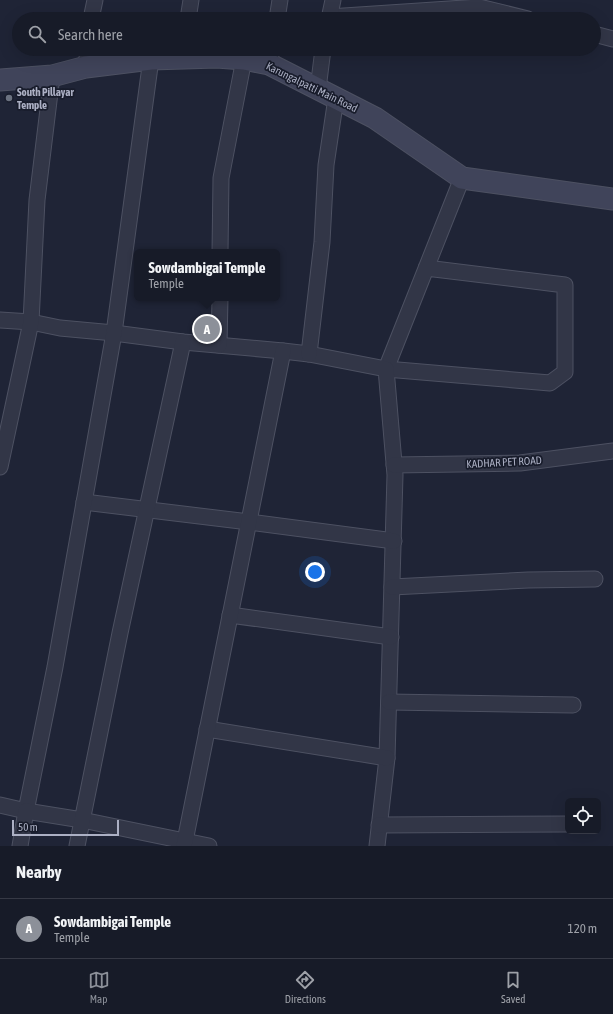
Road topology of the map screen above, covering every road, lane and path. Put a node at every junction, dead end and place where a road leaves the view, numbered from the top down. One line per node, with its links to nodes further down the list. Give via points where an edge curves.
1 (95, 0): 5 (street)
2 (191, 0): 6 (street)
3 (280, 0): 7 (street)
4 (333, 0): 8 (street)
5 (92, 12)
6 (189, 12)
7 (278, 12)
8 (330, 12)
9 (410, 12): 10 (street, via 478,7)
10 (499, 12)
11 (601, 36): 12 (street)
12 (613, 39)
13 (166, 56): 18 (street, Karungalpatti Main Road)
14 (208, 56): 19 (street, Karungalpatti Main Road)
15 (322, 56): 22 (street)
16 (271, 57): 19 (street, Karungalpatti Main Road); 22 (street, Karungalpatti Main Road)
17 (87, 58): 18 (street, Karungalpatti Main Road); 20 (street, Karungalpatti Main Road)
18 (151, 59): 31 (street)
19 (244, 59): 26 (street, via 221,178)
20 (52, 76): 21 (street, Karungalpatti Main Road); 30 (street, via 37,200)
21 (0, 80)
22 (318, 89): 23 (street, Karungalpatti Main Road)
23 (336, 98): 24 (street, Karungalpatti Main Road, via 375,118); 35 (street, via 326,165 322,242)
24 (462, 178): 25 (street); 27 (street)
25 (613, 199)
26 (220, 249)
27 (426, 268): 36 (street); 36 (street, via 565,285 565,372 550,383)
28 (220, 301): 33 (street)
29 (0, 320): 30 (street)
30 (31, 322): 31 (street, via 60,328); 39 (street)
31 (114, 333): 32 (street); 40 (street)
32 (183, 342): 33 (street); 41 (street)
33 (219, 345): 34 (street)
34 (283, 351): 35 (street); 42 (street)
35 (309, 354): 36 (street)
36 (386, 368): 38 (street)
37 (613, 451): 38 (street, KADHAR PET ROAD, via 520,463)
38 (394, 465): 43 (street)
39 (0, 467)
40 (84, 502): 41 (street); 53 (street)
41 (147, 509): 42 (street); 54 (street)
42 (249, 522): 43 (street); 46 (street)
43 (394, 541): 45 (street)
44 (594, 579): 45 (street)
45 (392, 587): 47 (street)
46 (230, 615): 47 (street); 50 (street)
47 (391, 637): 48 (street)
48 (389, 702): 49 (street); 51 (street)
49 (573, 705)
50 (207, 729): 51 (street); 57 (street)
51 (387, 758): 56 (street)
52 (0, 805): 53 (street)
53 (26, 811): 54 (street); 58 (street)
54 (82, 820): 57 (street); 59 (street)
55 (565, 824): 56 (street)
56 (379, 825): 61 (street)
57 (184, 844): 60 (street)
58 (20, 846)
59 (77, 846)
60 (209, 846)
61 (377, 846)

